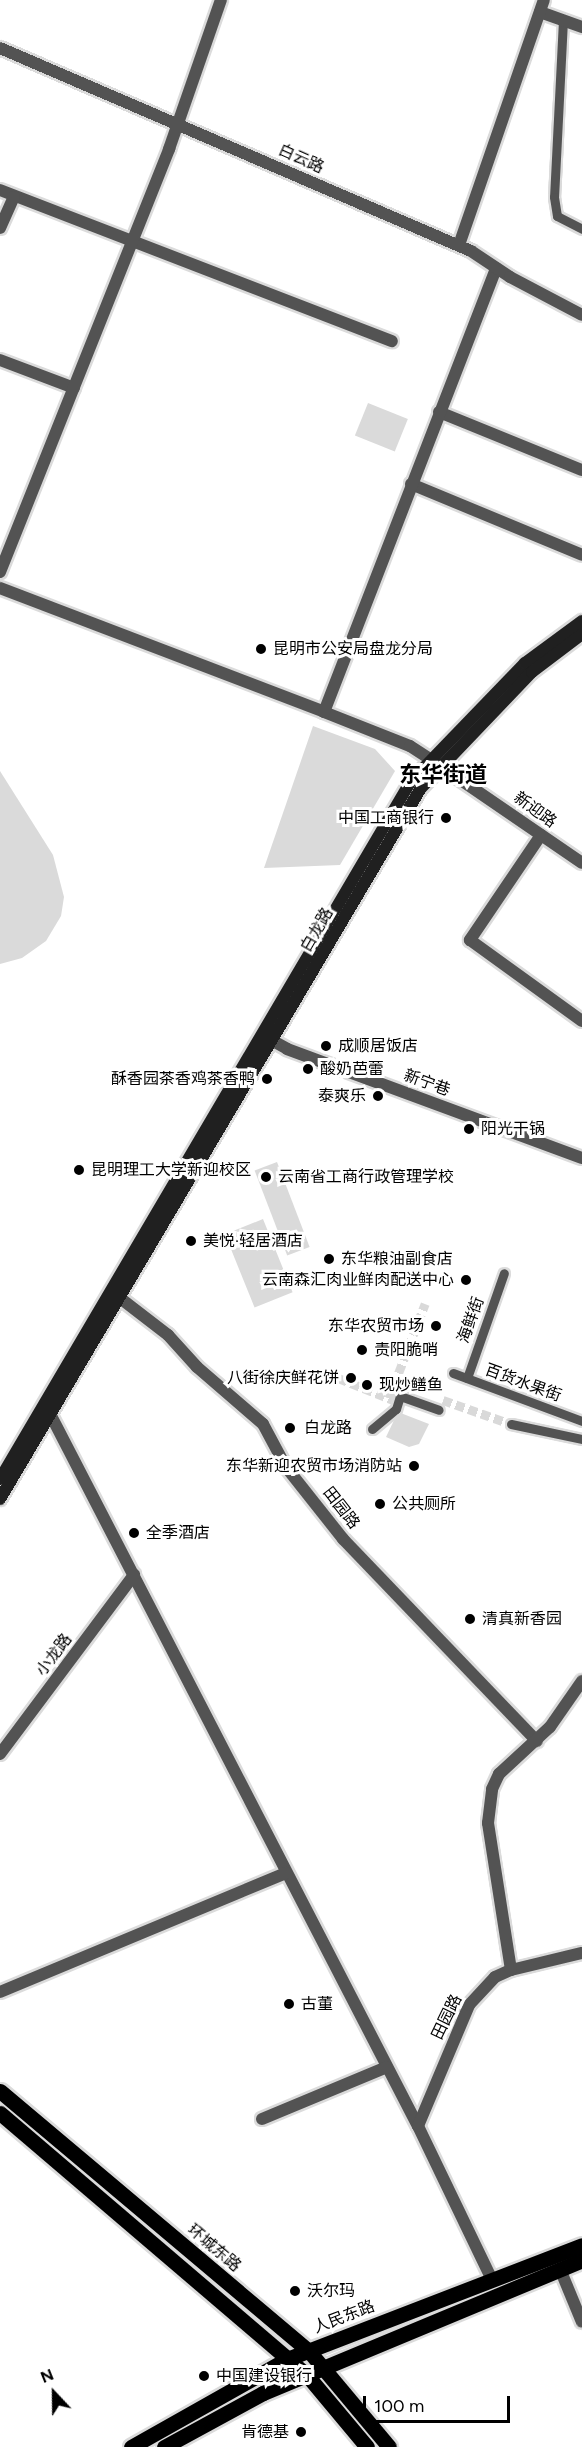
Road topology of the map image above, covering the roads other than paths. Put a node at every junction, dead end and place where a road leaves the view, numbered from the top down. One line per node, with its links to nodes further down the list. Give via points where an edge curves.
1 (221, 0): 6 (street)
2 (542, 6): 3 (street); 12 (street)
3 (563, 20): 4 (street); 10 (street, via 554,197 557,216)
4 (582, 27)
5 (0, 48): 6 (street, 白云路)
6 (176, 122): 11 (street); 12 (street, 白云路)
7 (0, 189): 8 (street)
8 (14, 197): 9 (street); 11 (street)
9 (0, 228)
10 (582, 229)
11 (130, 241): 15 (street); 17 (street)
12 (459, 245): 13 (street, 白云路)
13 (496, 268): 14 (street, 白云路); 18 (street)
14 (582, 315)
15 (392, 341)
16 (0, 360): 17 (street)
17 (74, 388): 22 (street)
18 (439, 412): 19 (street); 20 (street)
19 (582, 470)
20 (411, 484): 21 (street); 26 (street)
21 (582, 555)
22 (0, 572)
23 (0, 588): 26 (street, 新迎路)
24 (582, 621): 27 (main road, 白龙路, via 525,663)
25 (582, 634): 27 (main road, 白龙路, via 532,672)
26 (324, 712): 27 (street, 新迎路)
27 (435, 761): 28 (street, 新迎路); 31 (main road, 白龙路)
28 (541, 835): 29 (street, 新迎路); 30 (street, via 470,940)
29 (582, 863)
30 (582, 1021)
31 (267, 1038): 32 (street, 新宁巷); 34 (main road, 白龙路); 37 (main road, 白龙路)
32 (582, 1158)
33 (504, 1273): 36 (street, 海鲜街)
34 (120, 1298): 37 (main road, 白龙路); 47 (street, 田园路, via 168,1335 197,1367 263,1424 286,1467 343,1539)
35 (453, 1373): 36 (street, 百货水果街)
36 (466, 1378): 39 (street, 百货水果街)
37 (48, 1409): 43 (main road, 白龙路); 44 (main road, 白龙路); 45 (street)
38 (439, 1410): 41 (street, via 400,1396 396,1409)
39 (582, 1421)
40 (511, 1424): 42 (street)
41 (372, 1429)
42 (582, 1439)
43 (0, 1479)
44 (0, 1499)
45 (134, 1575): 48 (street, 小龙路); 49 (street)
46 (582, 1681): 47 (street)
47 (537, 1741): 51 (street, via 499,1774 488,1804)
48 (0, 1754)
49 (286, 1873): 52 (street); 53 (street)
50 (582, 1953): 51 (street, 田园路)
51 (511, 1970): 57 (street, 田园路, via 495,1977 469,2005)
52 (0, 1992)
53 (387, 2067): 56 (street); 57 (street)
54 (0, 2091): 63 (main road, 环城东路)
55 (0, 2112): 64 (main road)
56 (262, 2119)
57 (418, 2126): 61 (street)
58 (582, 2245): 61 (main road, 人民东路)
59 (582, 2260): 60 (main road)
60 (560, 2269): 62 (street); 65 (main road)
61 (492, 2280): 63 (main road, 人民东路)
62 (582, 2322)
63 (308, 2350): 64 (main road, 人民东路); 65 (main road, 环城东路)
64 (287, 2359): 66 (main road); 67 (main road, 人民东路)
65 (324, 2367): 66 (main road); 70 (main road, 环城东路)
66 (306, 2374): 68 (main road); 69 (main road)
67 (131, 2447)
68 (164, 2447)
69 (367, 2447)
70 (389, 2447)

